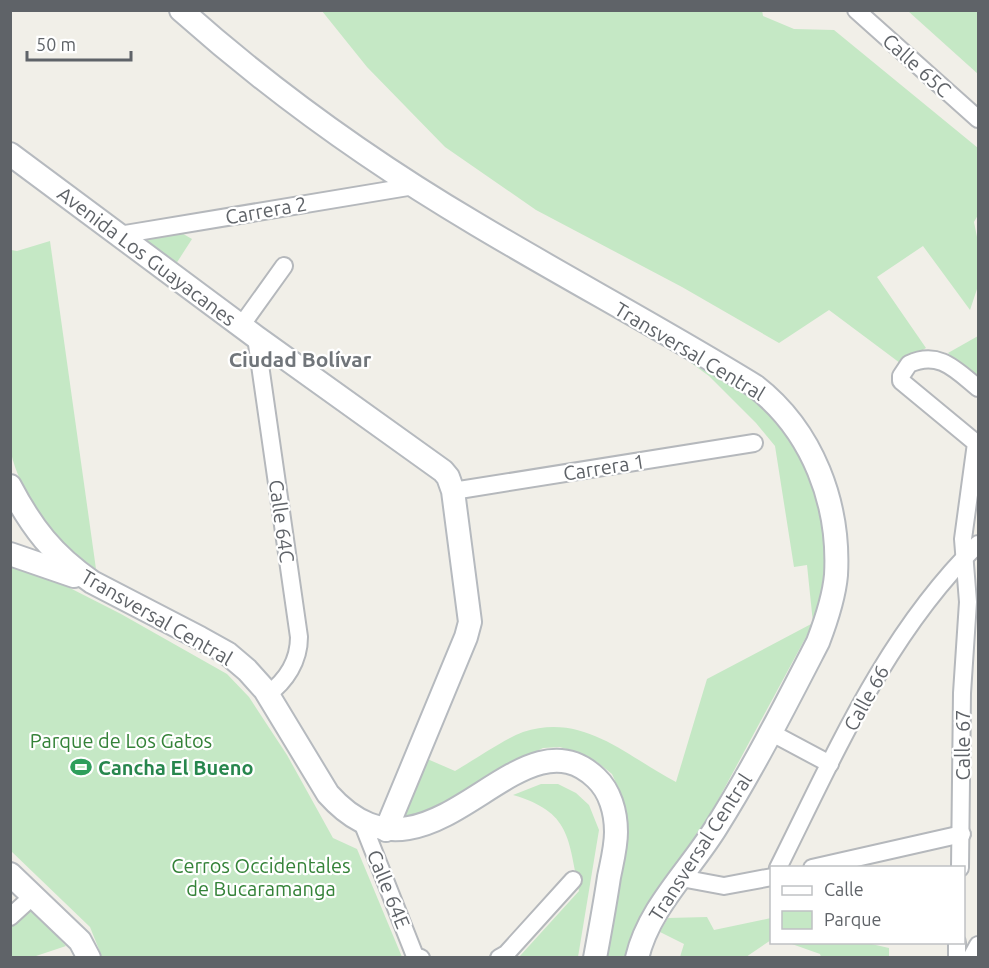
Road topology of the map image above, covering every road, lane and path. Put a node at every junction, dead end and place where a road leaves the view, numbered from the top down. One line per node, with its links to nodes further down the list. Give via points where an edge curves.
1 (181, 10): 5 (main road, Transversal Central, via 266,82)
2 (856, 10): 3 (street, Calle 65C)
3 (978, 119)
4 (10, 154): 6 (main road, Avenida Los Guayacanes)
5 (414, 186): 6 (street, Carrera 2); 22 (main road, Transversal Central, via 755,386 781,409 802,440 828,493 835,534 836,577 818,642)
6 (119, 235): 8 (main road, Avenida Los Guayacanes)
7 (284, 266): 8 (street)
8 (248, 332): 12 (main road, Avenida Los Guayacanes, via 443,471); 19 (street, Calle 64C, via 299,637 298,653 288,674)
9 (978, 388): 17 (street, Calle 67, via 951,365 927,359 909,364 901,375 901,381 976,443)
10 (754, 443): 12 (street, Carrera 1)
11 (10, 486): 13 (main road, Transversal Central)
12 (453, 491): 25 (main road, Avenida Los Guayacanes, via 470,622)
13 (26, 517): 15 (main road, via 25,537); 18 (main road, Transversal Central, via 56,553)
14 (978, 544): 17 (street, Calle 66)
15 (10, 549)
16 (10, 554): 18 (main road)
17 (964, 558): 20 (street, Calle 67, via 968,611); 23 (street, Calle 66, via 926,602 888,658)
18 (92, 582): 19 (main road, Transversal Central, via 227,653)
19 (267, 695): 24 (main road, Transversal Central, via 328,794)
20 (961, 711): 21 (street); 26 (street, Calle 67)
21 (978, 711)
22 (770, 732): 23 (street); 32 (main road, Transversal Central, via 717,826)
23 (830, 764): 27 (street, Calle 66)
24 (362, 822): 25 (main road, Transversal Central); 38 (street, Calle 64E)
25 (386, 830): 40 (main road, Transversal Central, via 430,823 537,763 563,760 578,765 606,791 616,829)
26 (962, 834): 28 (street); 29 (street, Calle 67)
27 (779, 866)
28 (817, 866)
29 (960, 866)
30 (10, 874): 34 (main road)
31 (770, 877): 32 (street, via 724,886)
32 (681, 878): 41 (main road, Transversal Central, via 650,922)
33 (573, 880): 39 (street)
34 (33, 896): 35 (street); 37 (main road, via 80,941)
35 (10, 917)
36 (978, 945): 42 (street)
37 (90, 957)
38 (418, 957)
39 (499, 957)
40 (595, 957)
41 (637, 957)
42 (971, 957)

